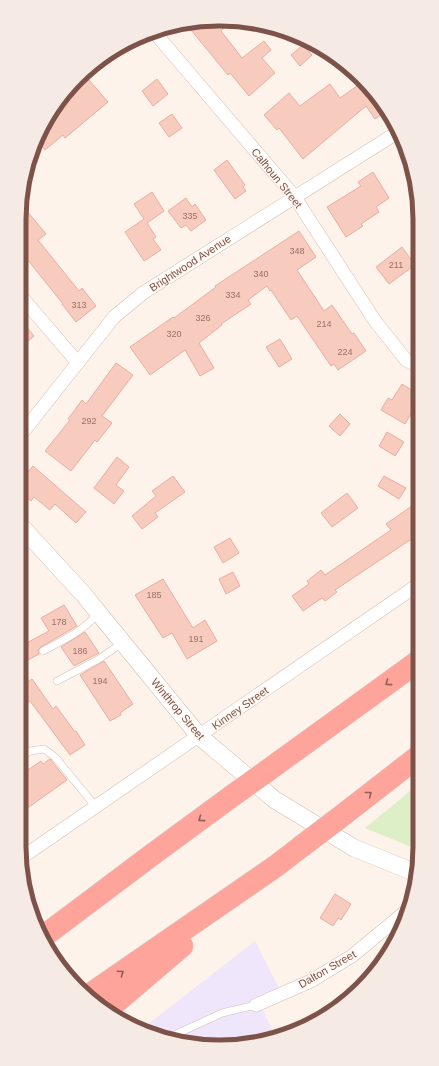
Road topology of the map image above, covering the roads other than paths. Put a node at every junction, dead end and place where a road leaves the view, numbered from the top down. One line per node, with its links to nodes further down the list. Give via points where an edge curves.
1 (157, 36): 3 (street, Calhoun Street)
2 (393, 135): 3 (street, Brightwood Avenue)
3 (294, 196): 5 (street, Brightwood Avenue, via 143,293 114,317); 6 (street, Calhoun Street, via 375,321 406,360)
4 (26, 302): 5 (street)
5 (78, 363): 7 (street, Brightwood Avenue)
6 (413, 363)
7 (26, 428)
8 (26, 532): 10 (street, Winthrop Street)
9 (413, 588): 15 (street, Kinney Street)
10 (98, 613): 11 (street, Winthrop Street); 12 (lane, via 84,628)
11 (122, 643): 14 (lane); 15 (street, Winthrop Street)
12 (43, 651)
13 (413, 665): 20 (highway, one-way to 20, bridge)
14 (57, 681)
15 (199, 736): 18 (street, Kinney Street); 22 (street, Winthrop Street, via 275,800 354,848)
16 (26, 754): 18 (lane, via 44,749 55,756)
17 (413, 760): 21 (highway, one-way to 17, bridge)
18 (96, 807): 19 (street, Kinney Street)
19 (26, 855)
20 (149, 856): 24 (highway); 25 (highway)
21 (276, 866): 26 (highway, one-way to 21); 28 (highway)
22 (411, 871)
23 (400, 916): 27 (street, Dalton Street, via 352,956 311,981)
24 (41, 921)
25 (47, 934)
26 (93, 992)
27 (256, 1005): 29 (lane, via 222,1013)
28 (111, 1006)
29 (175, 1034)

